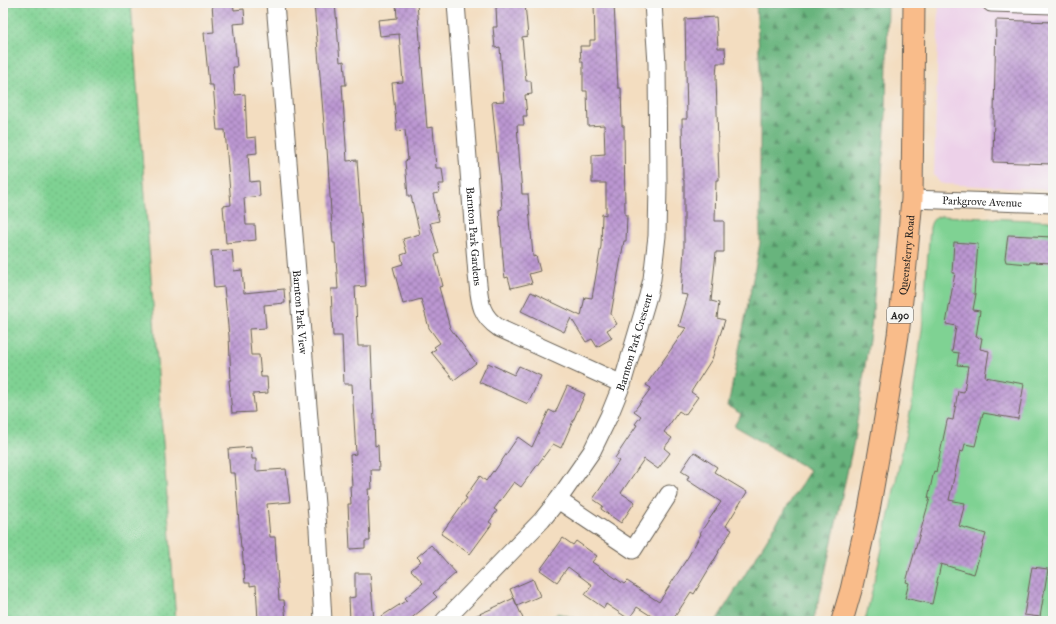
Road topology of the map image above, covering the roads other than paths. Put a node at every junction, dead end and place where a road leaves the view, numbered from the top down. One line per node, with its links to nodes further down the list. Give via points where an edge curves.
1 (275, 3): 12 (street, Barnton Park View)
2 (456, 3): 9 (street, Barnton Park Gardens, via 477,275 480,302 484,312 490,322 499,328)
3 (653, 3): 9 (street, Barnton Park Crescent, via 657,64 657,236 650,290)
4 (914, 3): 7 (main road, Queensferry Road / A90)
5 (991, 3): 6 (street)
6 (1053, 5)
7 (912, 199): 8 (street, Parkgrove Avenue); 14 (main road, Queensferry Road / A90, via 899,328 886,418 869,510)
8 (1053, 204)
9 (622, 384): 11 (street, Barnton Park Crescent, via 592,451)
10 (669, 494): 11 (street, via 630,554)
11 (558, 500): 13 (street, Barnton Park Crescent, via 542,520)
12 (323, 621)
13 (444, 621)
14 (842, 621)

